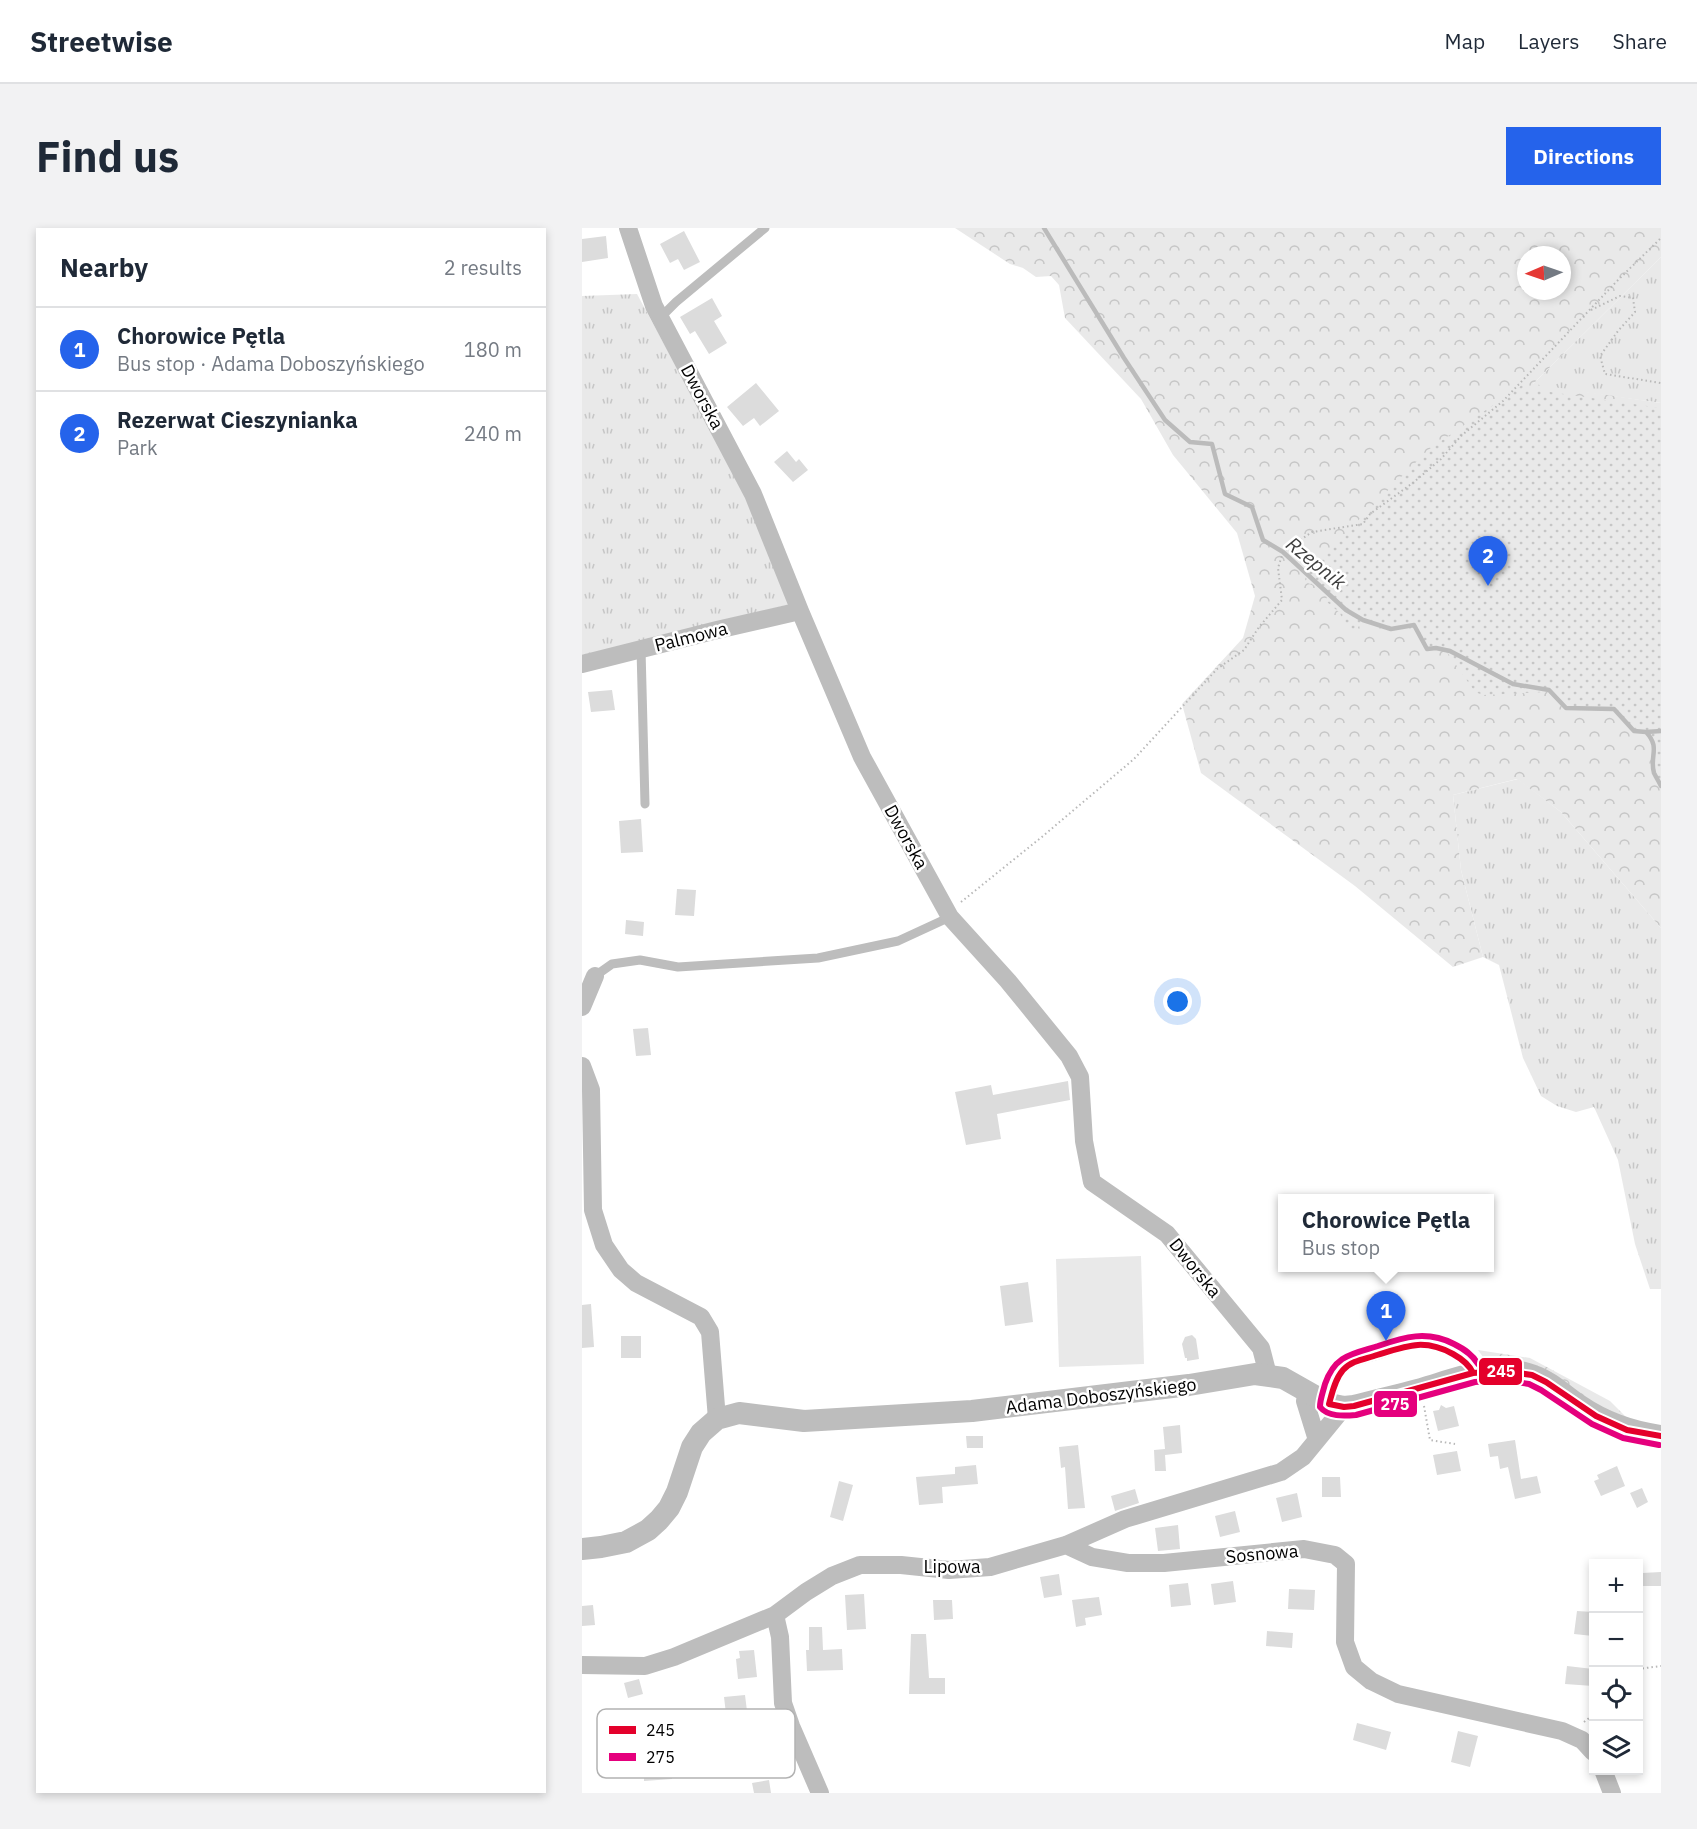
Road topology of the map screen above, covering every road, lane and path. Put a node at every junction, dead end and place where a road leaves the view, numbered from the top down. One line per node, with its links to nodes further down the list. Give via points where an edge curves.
1 (628, 228): 5 (street, Dworska)
2 (765, 228): 5 (lane)
3 (1661, 238): 4 (path)
4 (1588, 311): 6 (path, via 1620,296 1633,298 1635,312 1600,356 1605,374); 11 (path, via 1503,401 1461,436 1428,471 1370,514 1363,524 1312,532 1283,552 1278,568 1282,600 1244,650 1217,669 1134,759)
5 (660, 318): 7 (street, Dworska, via 753,494)
6 (1661, 383)
7 (800, 611): 8 (street, Palmowa); 11 (street, Dworska, via 862,757)
8 (641, 649): 9 (street, Palmowa); 10 (lane)
9 (582, 664)
10 (645, 804)
11 (949, 915): 12 (lane, via 898,941 818,958 678,967 640,960 612,964); 16 (street, Dworska, via 1069,1056 1080,1077 1084,1141 1092,1182 1167,1234 1261,1348)
12 (595, 976): 13 (street)
13 (582, 1007)
14 (582, 1066): 20 (street, via 591,1090 593,1210 604,1245 621,1270 636,1283 701,1317 711,1332)
15 (1473, 1373): 17 (street); 19 (lane, via 1462,1358 1447,1350 1434,1344 1413,1345 1346,1367 1340,1375); 21 (street, via 1504,1371 1532,1375 1596,1416 1627,1430)
16 (1268, 1375): 18 (street, Adama Doboszyńskiego); 20 (street, Adama Doboszyńskiego, via 972,1411 804,1420 739,1413)
17 (1422, 1389): 19 (street, via 1354,1406); 23 (path, via 1430,1440)
18 (1309, 1393): 19 (street, Adama Doboszyńskiego); 22 (street, via 1305,1401)
19 (1337, 1405): 22 (street, Lipowa)
20 (717, 1419): 25 (street, via 700,1432 677,1492 659,1520 626,1542)
21 (1661, 1436)
22 (1317, 1440): 24 (street, Lipowa, via 1303,1457 1281,1472 1125,1519)
23 (1455, 1444)
24 (1065, 1545): 26 (street, Lipowa, via 990,1567 949,1570 860,1565 832,1576); 32 (street, Sosnowa, via 1092,1557 1128,1563 1304,1549 1335,1555 1346,1564 1345,1642 1354,1667 1371,1681 1398,1694 1562,1731)
25 (582, 1549)
26 (775, 1615): 27 (street, Lipowa, via 645,1666); 30 (street)
27 (582, 1665)
28 (1661, 1665): 29 (path)
29 (1643, 1668)
30 (785, 1709)
31 (795, 1735): 34 (street)
32 (1589, 1748)
33 (1605, 1775): 35 (street)
34 (820, 1793)
35 (1612, 1793)

